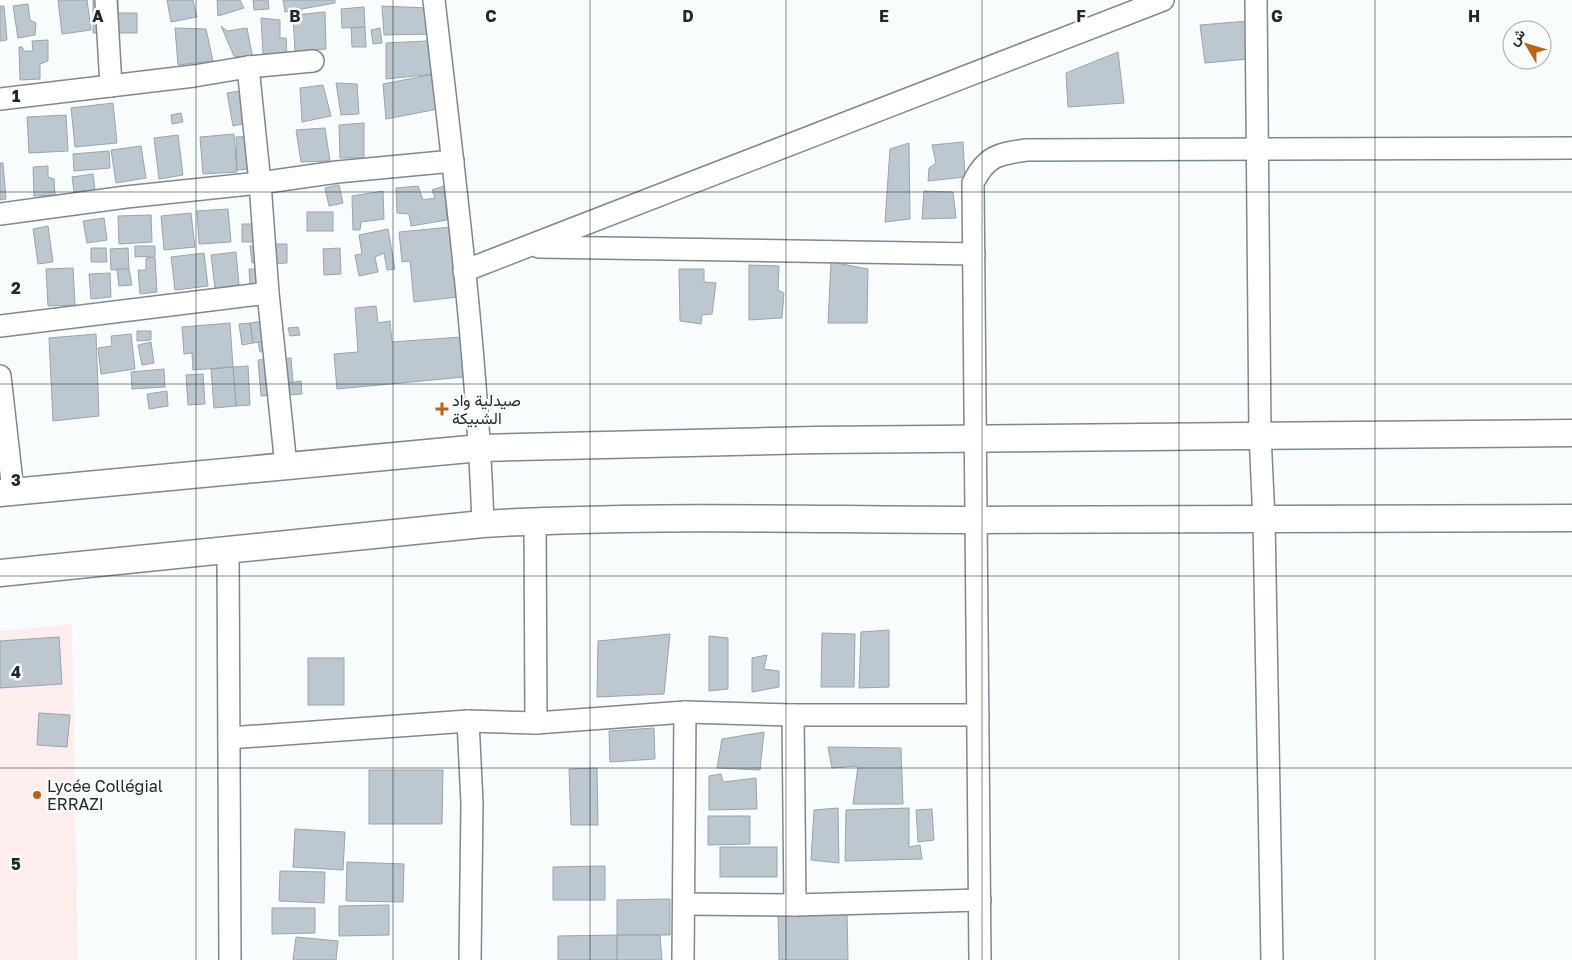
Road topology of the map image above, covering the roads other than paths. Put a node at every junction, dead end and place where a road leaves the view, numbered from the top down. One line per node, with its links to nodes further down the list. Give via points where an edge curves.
1 (106, 0): 7 (street)
2 (434, 0): 11 (street)
3 (1163, 0): 14 (street)
4 (1256, 0): 10 (street)
5 (313, 61): 6 (street)
6 (248, 67): 7 (street); 12 (street)
7 (111, 86): 8 (street)
8 (0, 99)
9 (1572, 148): 10 (street)
10 (1259, 150): 15 (street, via 1026,150 1001,154 979,170 973,183); 21 (street)
11 (453, 161): 12 (street); 16 (street)
12 (260, 183): 13 (street); 17 (street)
13 (0, 214)
14 (527, 247): 15 (street); 16 (street)
15 (974, 254): 22 (street)
16 (464, 271): 23 (street)
17 (268, 293): 18 (street); 24 (street)
18 (0, 326)
19 (0, 376): 25 (street)
20 (1572, 433): 21 (street)
21 (1260, 435): 22 (street); 29 (street)
22 (976, 438): 23 (street); 28 (street)
23 (480, 448): 24 (street); 30 (street)
24 (286, 466): 25 (street)
25 (7, 492)
26 (1572, 518): 29 (street)
27 (535, 520): 28 (street); 30 (street); 37 (street)
28 (976, 520): 29 (street); 35 (street)
29 (1264, 520): 46 (street)
30 (483, 524): 31 (street)
31 (228, 549): 32 (street); 38 (street)
32 (0, 573)
33 (685, 712): 34 (street); 37 (street); 40 (street)
34 (793, 715): 35 (street); 41 (street)
35 (978, 715): 39 (street)
36 (468, 721): 37 (street); 38 (street); 43 (street, via 472,803)
37 (536, 723)
38 (229, 738): 42 (street)
39 (980, 900): 41 (street); 45 (street)
40 (685, 904): 41 (street); 44 (street)
41 (795, 905)
42 (230, 960)
43 (470, 960)
44 (683, 960)
45 (980, 960)
46 (1272, 960)

